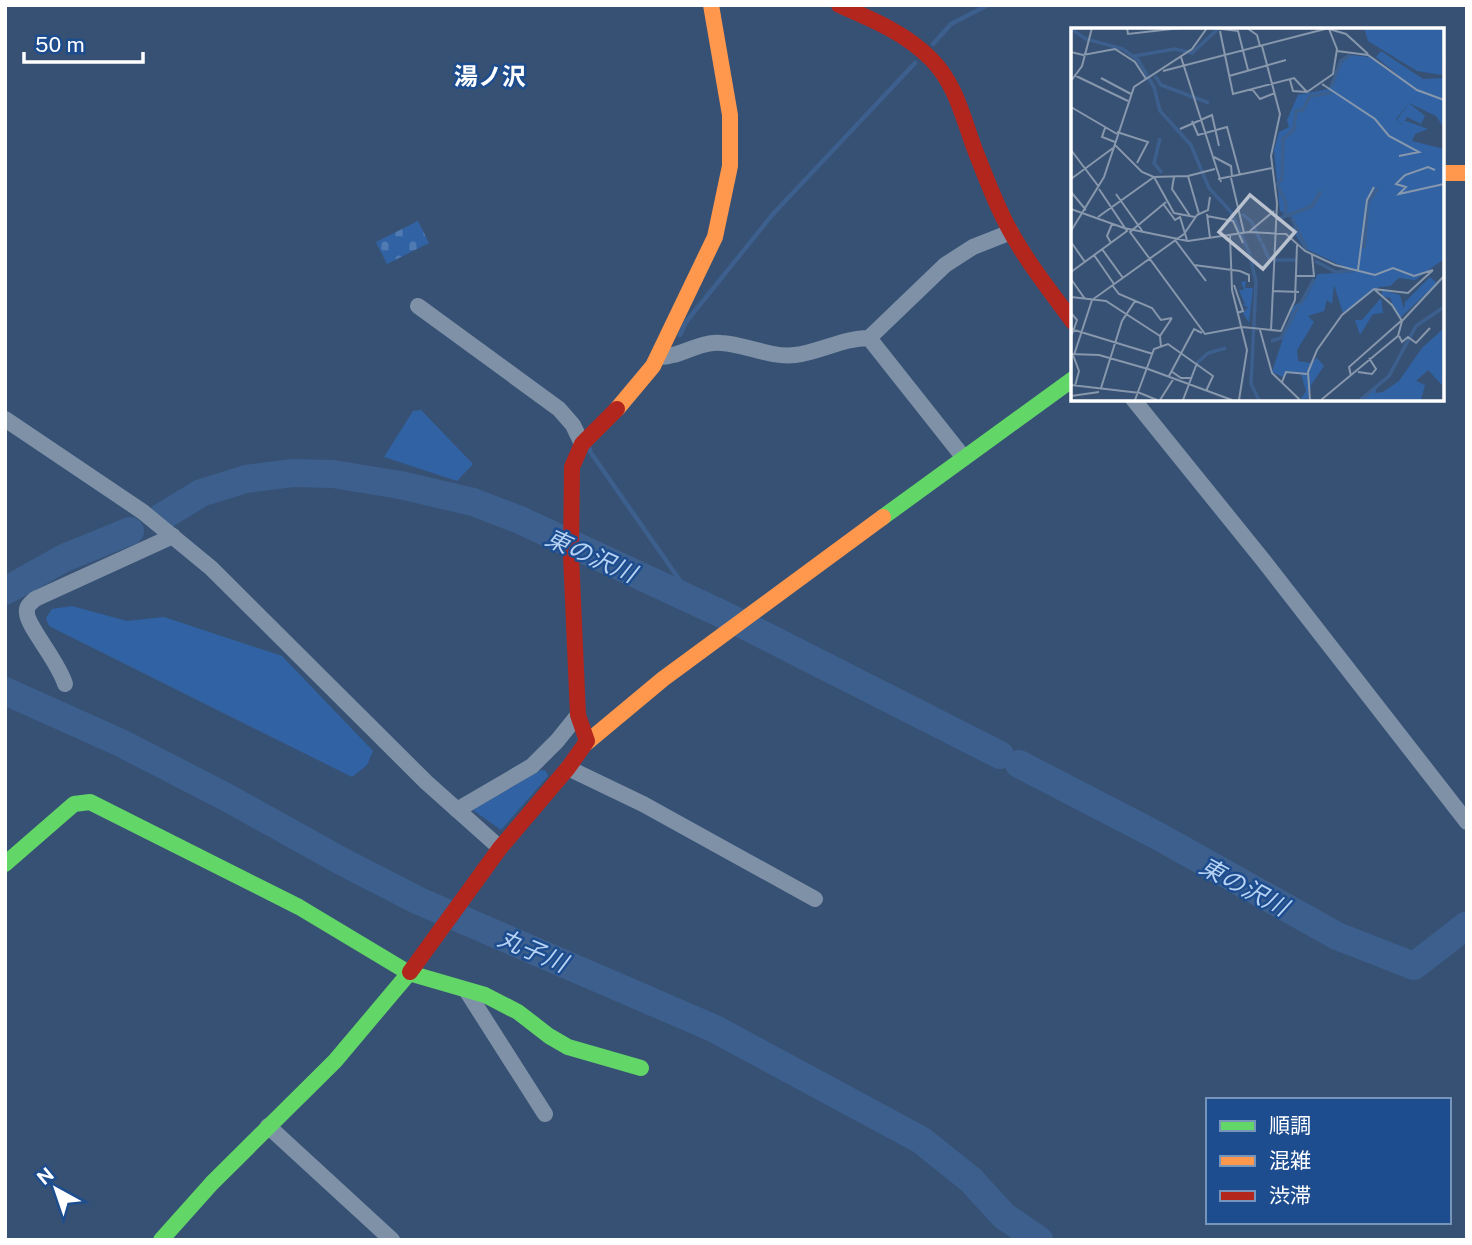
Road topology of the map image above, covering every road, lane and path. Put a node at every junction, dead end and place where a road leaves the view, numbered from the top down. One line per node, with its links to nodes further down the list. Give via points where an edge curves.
1 (711, 5): 9 (street, via 730,116 730,166 715,237)
2 (839, 5): 5 (street, via 916,44 942,71)
3 (1444, 173): 4 (street)
4 (1467, 173)
5 (1011, 232): 7 (street); 8 (street, via 944,265)
6 (418, 306): 13 (street, via 559,409)
7 (1071, 319)
8 (869, 338): 9 (street, via 794,355 720,342); 14 (street)
9 (658, 357): 13 (street, via 628,398)
10 (1071, 380): 14 (street)
11 (1135, 401): 21 (street)
12 (5, 419): 15 (street)
13 (582, 444): 17 (street, via 572,467 571,522)
14 (964, 458): 18 (street, via 749,614)
15 (173, 536): 16 (street, via 27,606 26,617 58,663); 20 (street)
16 (65, 684)
17 (578, 715): 18 (street); 20 (street, via 532,766)
18 (587, 741): 19 (street)
19 (568, 768): 22 (street); 24 (street)
20 (457, 810): 22 (street)
21 (1467, 822)
22 (496, 854): 25 (street)
23 (5, 864): 25 (street, via 75,804 90,802 299,907)
24 (815, 899)
25 (409, 973): 26 (street); 29 (street, via 335,1061)
26 (466, 990): 27 (street, via 506,1004 568,1046); 28 (street)
27 (641, 1068)
28 (545, 1114)
29 (268, 1126): 30 (street); 31 (street)
30 (161, 1240)
31 (392, 1240)

